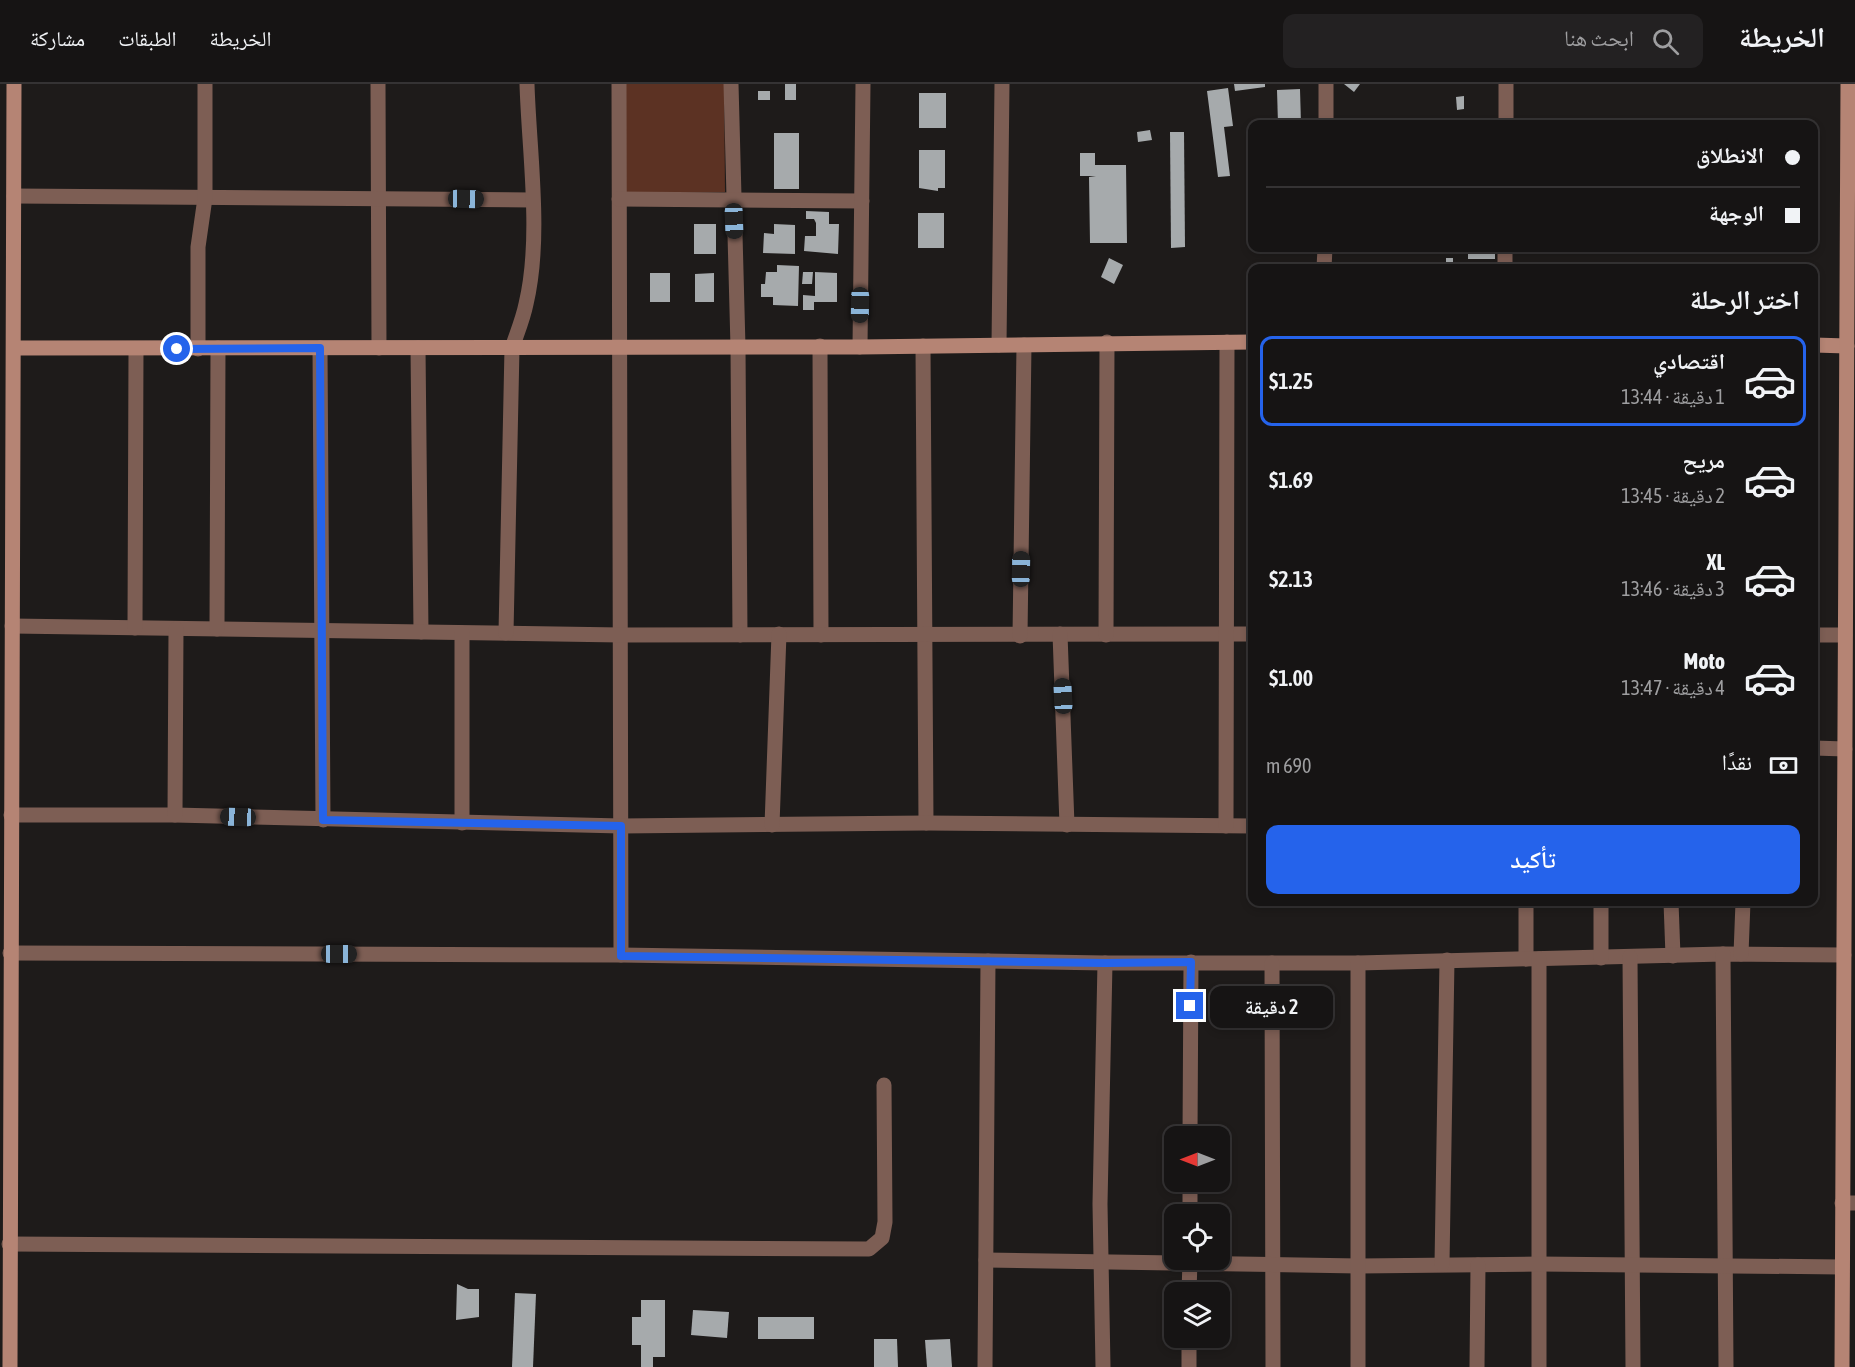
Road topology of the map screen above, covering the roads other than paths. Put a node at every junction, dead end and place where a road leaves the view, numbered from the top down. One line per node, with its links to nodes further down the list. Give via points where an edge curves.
1 (14, 84): 14 (street)
2 (205, 84): 15 (street)
3 (378, 84): 16 (street)
4 (527, 84): 18 (street)
5 (619, 84): 17 (street)
6 (731, 84): 19 (street)
7 (863, 84): 20 (street)
8 (1002, 84): 26 (street)
9 (1326, 84): 12 (street)
10 (1506, 84): 13 (street)
11 (1848, 84): 22 (street)
12 (1326, 120)
13 (1506, 120)
14 (14, 196): 15 (street); 21 (street)
15 (205, 198): 16 (street); 42 (street, via 198,248)
16 (379, 198): 18 (street); 38 (street)
17 (619, 199): 19 (street); 32 (street)
18 (532, 200): 40 (street, via 530,283)
19 (734, 200): 20 (street); 33 (street)
20 (862, 201): 34 (street)
21 (7, 246): 35 (street)
22 (1851, 250): 31 (street)
23 (1107, 342): 24 (street); 27 (street); 58 (street)
24 (1227, 342): 25 (street); 59 (street)
25 (1248, 342)
26 (999, 345): 27 (street); 30 (street)
27 (1024, 345): 62 (street)
28 (1818, 345): 31 (street)
29 (820, 346): 33 (street); 34 (street); 57 (street)
30 (923, 346): 34 (street); 61 (street)
31 (1846, 346): 63 (street)
32 (620, 347): 33 (street); 40 (street); 55 (street)
33 (738, 347): 56 (street)
34 (860, 347)
35 (14, 348): 41 (street); 43 (street)
36 (218, 348): 37 (street); 42 (street); 47 (street)
37 (320, 348): 38 (street); 48 (street)
38 (379, 348): 39 (street)
39 (418, 348): 40 (street); 49 (street)
40 (512, 348): 51 (street)
41 (136, 349): 42 (street); 45 (street)
42 (198, 349)
43 (6, 558): 44 (street)
44 (12, 626): 45 (street); 66 (street)
45 (135, 628): 46 (street)
46 (176, 629): 47 (street); 67 (street)
47 (217, 629): 48 (street)
48 (322, 631): 49 (street); 68 (street)
49 (421, 632): 50 (street)
50 (462, 633): 51 (street); 69 (street)
51 (506, 633): 55 (street)
52 (779, 634): 56 (street); 57 (street); 71 (street)
53 (1060, 634): 58 (street); 62 (street); 72 (street)
54 (1248, 634): 59 (street)
55 (621, 635): 56 (street); 73 (street)
56 (740, 635)
57 (821, 635): 61 (street)
58 (1106, 635): 59 (street)
59 (1227, 635): 74 (street)
60 (1818, 635): 63 (street)
61 (926, 636): 62 (street); 70 (street)
62 (1020, 636)
63 (1845, 636): 65 (street)
64 (1818, 748): 65 (street)
65 (1845, 749): 77 (street)
66 (11, 815): 67 (street); 76 (street)
67 (175, 815): 68 (street)
68 (323, 820): 69 (street)
69 (462, 823): 73 (street)
70 (926, 823): 71 (street); 72 (street)
71 (772, 825): 73 (street)
72 (1067, 825): 74 (street)
73 (621, 826): 86 (street)
74 (1226, 826): 75 (street)
75 (1248, 826)
76 (5, 846): 82 (street)
77 (1849, 880): 85 (street)
78 (1526, 906): 90 (street)
79 (1601, 906): 89 (street)
80 (1671, 906): 87 (street)
81 (1743, 906): 84 (street)
82 (10, 953): 86 (street); 97 (street)
83 (1723, 954): 84 (street); 87 (street); 111 (street)
84 (1741, 954): 85 (street)
85 (1844, 955): 101 (street)
86 (621, 956): 92 (street)
87 (1673, 956): 88 (street)
88 (1630, 957): 89 (street); 113 (street)
89 (1601, 958): 90 (street)
90 (1532, 959): 91 (street); 109 (street)
91 (1447, 960): 96 (street); 108 (street)
92 (988, 961): 94 (street); 103 (street)
93 (1191, 962): 94 (street); 95 (street); 100 (street)
94 (1105, 963): 104 (street, via 1100,1203)
95 (1272, 963): 96 (street); 107 (street)
96 (1358, 963): 112 (street)
97 (5, 1033): 99 (street)
98 (884, 1085): 102 (street, via 885,1222 882,1238 869,1249)
99 (5, 1104): 102 (street)
100 (1190, 1126)
101 (1849, 1203): 114 (street)
102 (9, 1244): 115 (street)
103 (986, 1260): 104 (street); 118 (street)
104 (1103, 1262): 105 (street); 119 (street)
105 (1164, 1262)
106 (1230, 1263): 107 (street)
107 (1273, 1264): 112 (street); 121 (street)
108 (1442, 1264): 110 (street); 112 (street)
109 (1539, 1264): 110 (street); 113 (street); 124 (street)
110 (1478, 1265): 123 (street)
111 (1726, 1265): 113 (street); 114 (street); 126 (street)
112 (1359, 1266): 122 (street)
113 (1633, 1266): 125 (street)
114 (1842, 1267): 127 (street)
115 (4, 1318): 117 (street)
116 (1189, 1348): 120 (street)
117 (9, 1367)
118 (985, 1367)
119 (1103, 1367)
120 (1189, 1367)
121 (1273, 1367)
122 (1358, 1367)
123 (1477, 1367)
124 (1539, 1367)
125 (1633, 1367)
126 (1726, 1367)
127 (1842, 1367)

